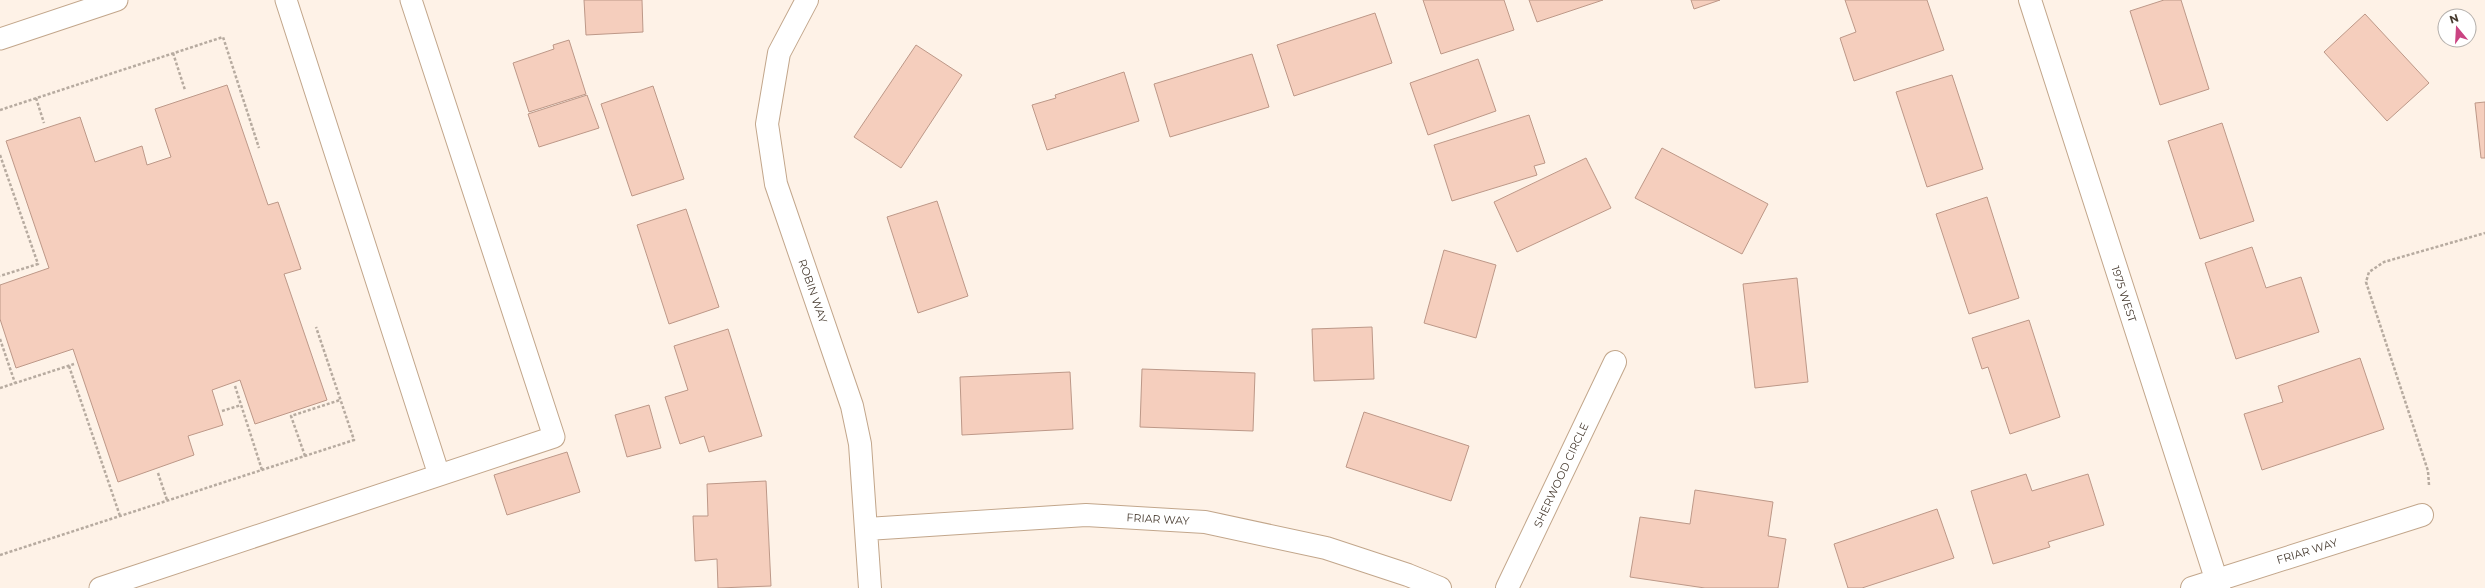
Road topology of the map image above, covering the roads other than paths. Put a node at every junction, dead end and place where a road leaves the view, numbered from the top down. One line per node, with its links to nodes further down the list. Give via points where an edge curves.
1 (117, 0): 6 (lane)
2 (286, 0): 8 (lane)
3 (411, 0): 8 (lane, via 554,437)
4 (807, 0): 10 (street, ROBIN WAY, via 779,53 767,124 776,184 852,406 860,444)
5 (2030, 0): 11 (street, 1975 WEST)
6 (0, 39)
7 (1615, 362): 15 (street, SHERWOOD CIRCLE)
8 (439, 475): 12 (lane)
9 (2422, 515): 11 (street, FRIAR WAY)
10 (867, 528): 13 (street, ROBIN WAY); 14 (street, FRIAR WAY, via 1086,515 1205,522 1326,548)
11 (2218, 584): 16 (street, FRIAR WAY)
12 (100, 588)
13 (870, 588)
14 (1440, 588)
15 (1507, 588)
16 (2192, 588)

